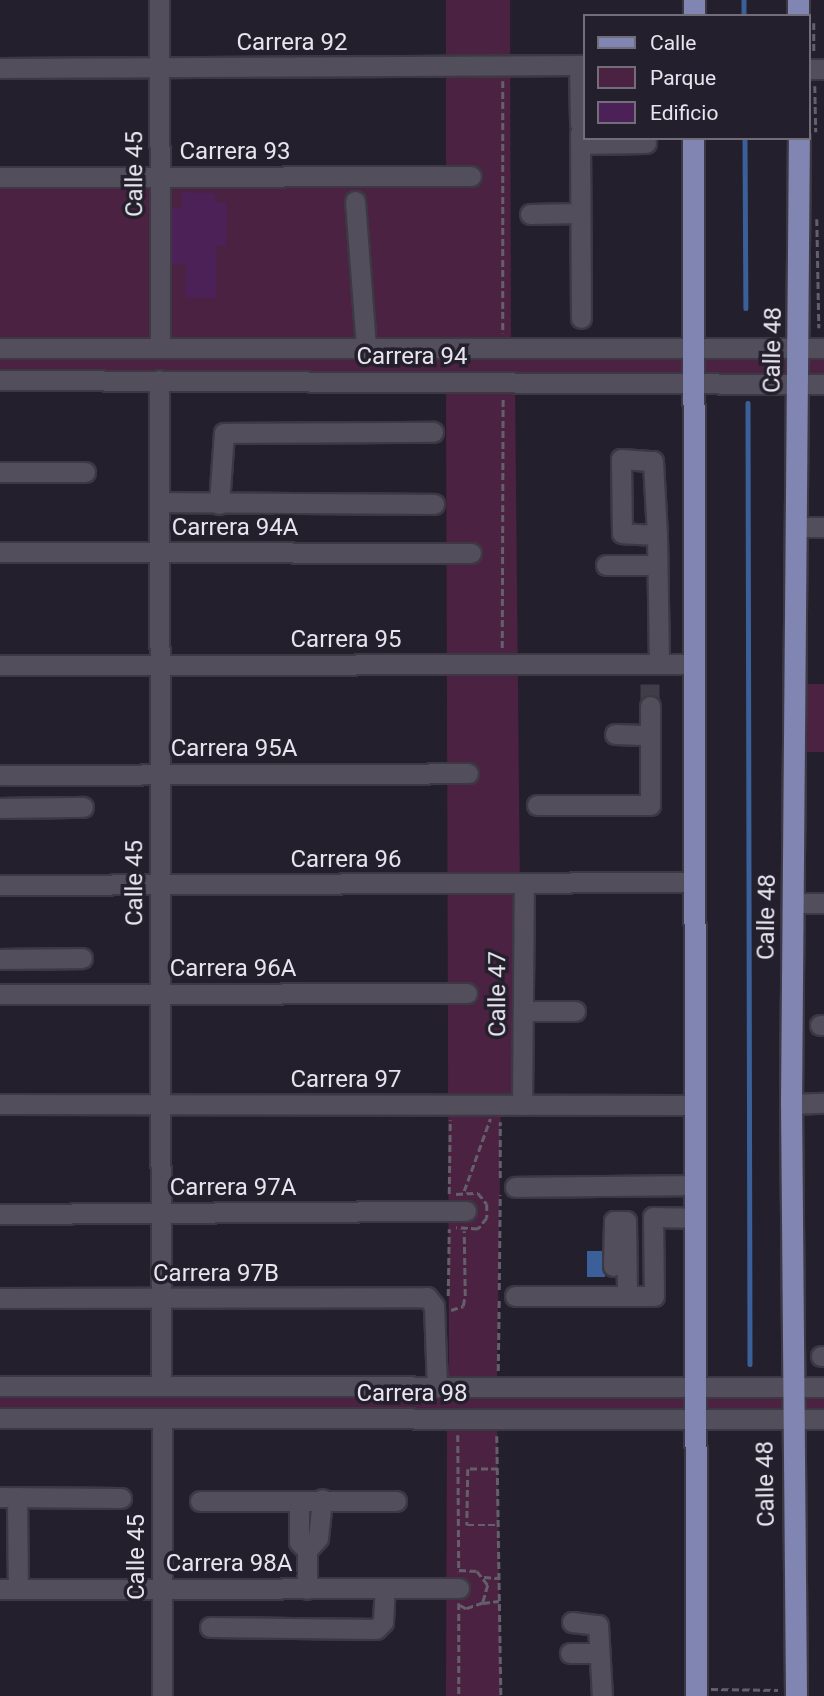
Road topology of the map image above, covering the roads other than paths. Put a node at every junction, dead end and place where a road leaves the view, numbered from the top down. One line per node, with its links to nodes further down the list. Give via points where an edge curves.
1 (159, 0): 4 (street, Calle 45)
2 (582, 65): 4 (street, Carrera 92); 5 (street)
3 (0, 68): 4 (street, Carrera 92)
4 (159, 68): 12 (street, Calle 45)
5 (580, 134): 14 (street)
6 (693, 140): 20 (main road)
7 (799, 140): 21 (main road, Calle 48)
8 (603, 141): 9 (street)
9 (637, 142)
10 (471, 176): 12 (street, Carrera 93)
11 (0, 177): 12 (street, Carrera 93)
12 (159, 177): 18 (street, Calle 45)
13 (355, 201): 19 (street)
14 (580, 213): 15 (street); 16 (street)
15 (530, 214)
16 (581, 318)
17 (0, 348): 18 (street, Carrera 94)
18 (160, 348): 19 (street, Carrera 94)
19 (366, 348): 20 (street, Carrera 94)
20 (693, 348): 21 (street, Carrera 94); 25 (main road)
21 (801, 348): 22 (street, Carrera 94); 26 (main road, Calle 48)
22 (824, 348)
23 (0, 380): 24 (street, Carrera 94)
24 (159, 380): 25 (street, Carrera 94); 31 (street, Calle 45)
25 (692, 383): 26 (street, Carrera 94); 43 (main road)
26 (799, 383): 27 (street, Carrera 94); 34 (main road, Calle 48)
27 (824, 384)
28 (433, 432): 32 (street, via 224,433)
29 (0, 472): 30 (street)
30 (85, 472)
31 (159, 502): 32 (street); 39 (street, Calle 45)
32 (219, 504): 33 (street)
33 (434, 504)
34 (797, 527): 35 (street); 61 (main road, Calle 48)
35 (824, 527)
36 (618, 546): 37 (street)
37 (657, 548): 41 (street); 42 (street)
38 (0, 552): 39 (street, Carrera 94A)
39 (159, 553): 40 (street, Carrera 94A); 45 (street, Calle 45)
40 (471, 553)
41 (606, 565)
42 (654, 664): 43 (street, Carrera 95); 45 (street, Carrera 95); 46 (street)
43 (692, 664): 56 (main road)
44 (0, 665): 45 (street, Carrera 95)
45 (159, 665): 51 (street, Calle 45)
46 (650, 684)
47 (650, 706): 49 (street)
48 (615, 734): 49 (street)
49 (650, 735): 53 (street, via 650,805)
50 (468, 772): 51 (street, Carrera 95A)
51 (160, 774): 52 (street, Carrera 95A); 59 (street, Calle 45)
52 (0, 775)
53 (537, 805)
54 (83, 807): 55 (street)
55 (0, 808)
56 (692, 882): 57 (street, Carrera 96); 74 (main road)
57 (524, 884): 59 (street, Carrera 96); 67 (street, Calle 47)
58 (0, 885): 59 (street, Carrera 96)
59 (160, 885): 66 (street, Calle 45)
60 (824, 903): 61 (street)
61 (793, 904): 72 (main road, Calle 48)
62 (82, 958): 63 (street)
63 (0, 959)
64 (467, 993): 66 (street, Carrera 96A)
65 (0, 994): 66 (street, Carrera 96A)
66 (160, 994): 71 (street, Calle 45)
67 (523, 1011): 68 (street); 73 (street, Calle 47)
68 (575, 1011)
69 (824, 1103): 72 (street)
70 (0, 1104): 71 (street, Carrera 97)
71 (160, 1104): 73 (street, Carrera 97); 77 (street, Calle 45)
72 (791, 1104): 90 (main road, Calle 48)
73 (522, 1105): 74 (street, Carrera 97)
74 (692, 1105): 75 (main road)
75 (692, 1185): 76 (street); 80 (main road)
76 (515, 1187)
77 (160, 1213): 78 (street, Carrera 97A); 79 (street, Carrera 97A); 85 (street, Calle 45)
78 (0, 1214)
79 (460, 1215)
80 (692, 1218): 83 (street, via 653,1217 654,1296); 89 (main road)
81 (613, 1266): 83 (street, via 614,1222 626,1221)
82 (515, 1296): 83 (street)
83 (627, 1296)
84 (0, 1298): 85 (street, Carrera 97B)
85 (161, 1300): 87 (street, Calle 45); 88 (street, Carrera 97B, via 440,1305)
86 (0, 1386): 87 (street, Carrera 98)
87 (161, 1386): 88 (street, Carrera 98)
88 (436, 1387): 89 (street, Carrera 98)
89 (694, 1387): 90 (street, Carrera 98); 94 (main road)
90 (792, 1387): 91 (street, Carrera 98); 95 (main road, Calle 48)
91 (824, 1387)
92 (0, 1418): 93 (street, Carrera 98)
93 (162, 1418): 94 (street, Carrera 98); 105 (street, Calle 45)
94 (694, 1419): 95 (street, Carrera 98); 114 (main road)
95 (792, 1419): 96 (street, Carrera 98); 115 (main road, Calle 48)
96 (824, 1419)
97 (9, 1497): 98 (street); 103 (street)
98 (121, 1498)
99 (322, 1499): 100 (street); 101 (street); 104 (street, via 318,1538)
100 (200, 1501)
101 (396, 1502)
102 (299, 1509): 104 (street, via 299,1542)
103 (8, 1526): 109 (street)
104 (307, 1550): 106 (street)
105 (162, 1588): 106 (street, Carrera 98A); 109 (street, Carrera 98A); 116 (street, Calle 45)
106 (307, 1588): 107 (street, Carrera 98A)
107 (385, 1588): 108 (street, Carrera 98A); 111 (street, via 383,1622 376,1629)
108 (459, 1588)
109 (9, 1589)
110 (572, 1622): 113 (street, via 598,1625)
111 (210, 1627)
112 (570, 1653): 113 (street)
113 (599, 1653): 117 (street)
114 (696, 1693)
115 (796, 1693)
116 (162, 1696)
117 (602, 1696)

